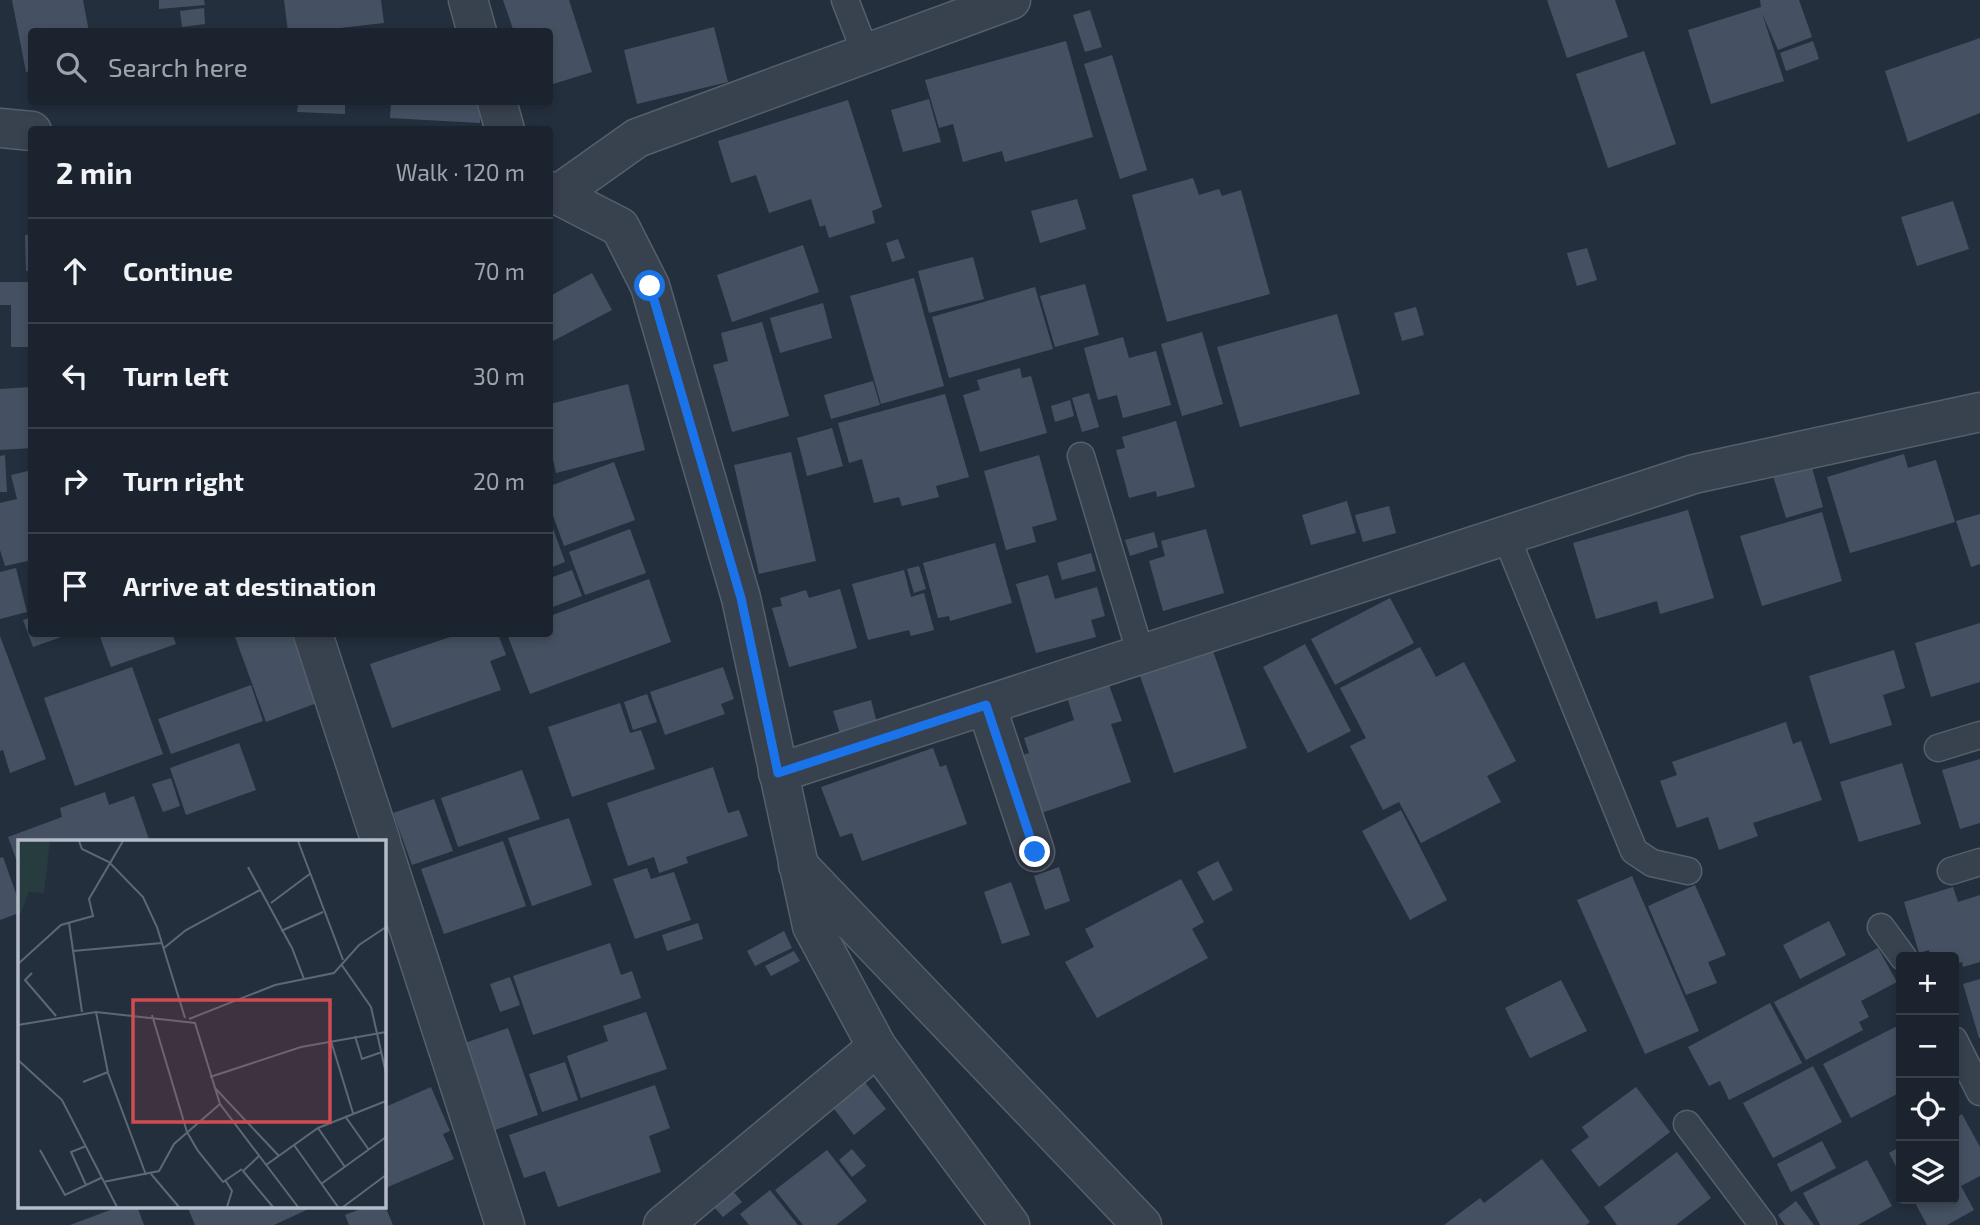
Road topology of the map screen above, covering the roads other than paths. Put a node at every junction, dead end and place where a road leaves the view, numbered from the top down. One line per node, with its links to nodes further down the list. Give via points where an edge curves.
1 (468, 0): 4 (street)
2 (845, 0): 5 (lane)
3 (1011, 0): 5 (street)
4 (476, 28)
5 (866, 54): 10 (street, via 637,138)
6 (498, 105): 7 (street)
7 (504, 126)
8 (0, 128): 9 (street)
9 (28, 131)
10 (554, 193): 19 (street, via 620,227 650,286 741,598)
11 (1980, 412): 13 (street, via 1694,474)
12 (1082, 456): 15 (lane)
13 (1506, 536): 15 (street); 25 (lane, via 1634,851 1652,863)
14 (314, 637): 20 (street)
15 (1141, 655): 16 (street)
16 (986, 705): 19 (street); 21 (street)
17 (1980, 735): 18 (lane)
18 (1938, 748)
19 (778, 773): 24 (street)
20 (380, 840)
21 (1035, 852)
22 (385, 855): 33 (street)
23 (1980, 862): 26 (lane)
24 (798, 864): 29 (street, via 811,926); 36 (street)
25 (1688, 871)
26 (1951, 871)
27 (1881, 927): 28 (lane)
28 (1899, 952)
29 (877, 1047): 34 (street); 35 (street)
30 (1959, 1050): 31 (lane)
31 (1980, 1092)
32 (1687, 1124): 37 (lane)
33 (505, 1225)
34 (663, 1225)
35 (1010, 1225)
36 (1142, 1225)
37 (1763, 1225)

